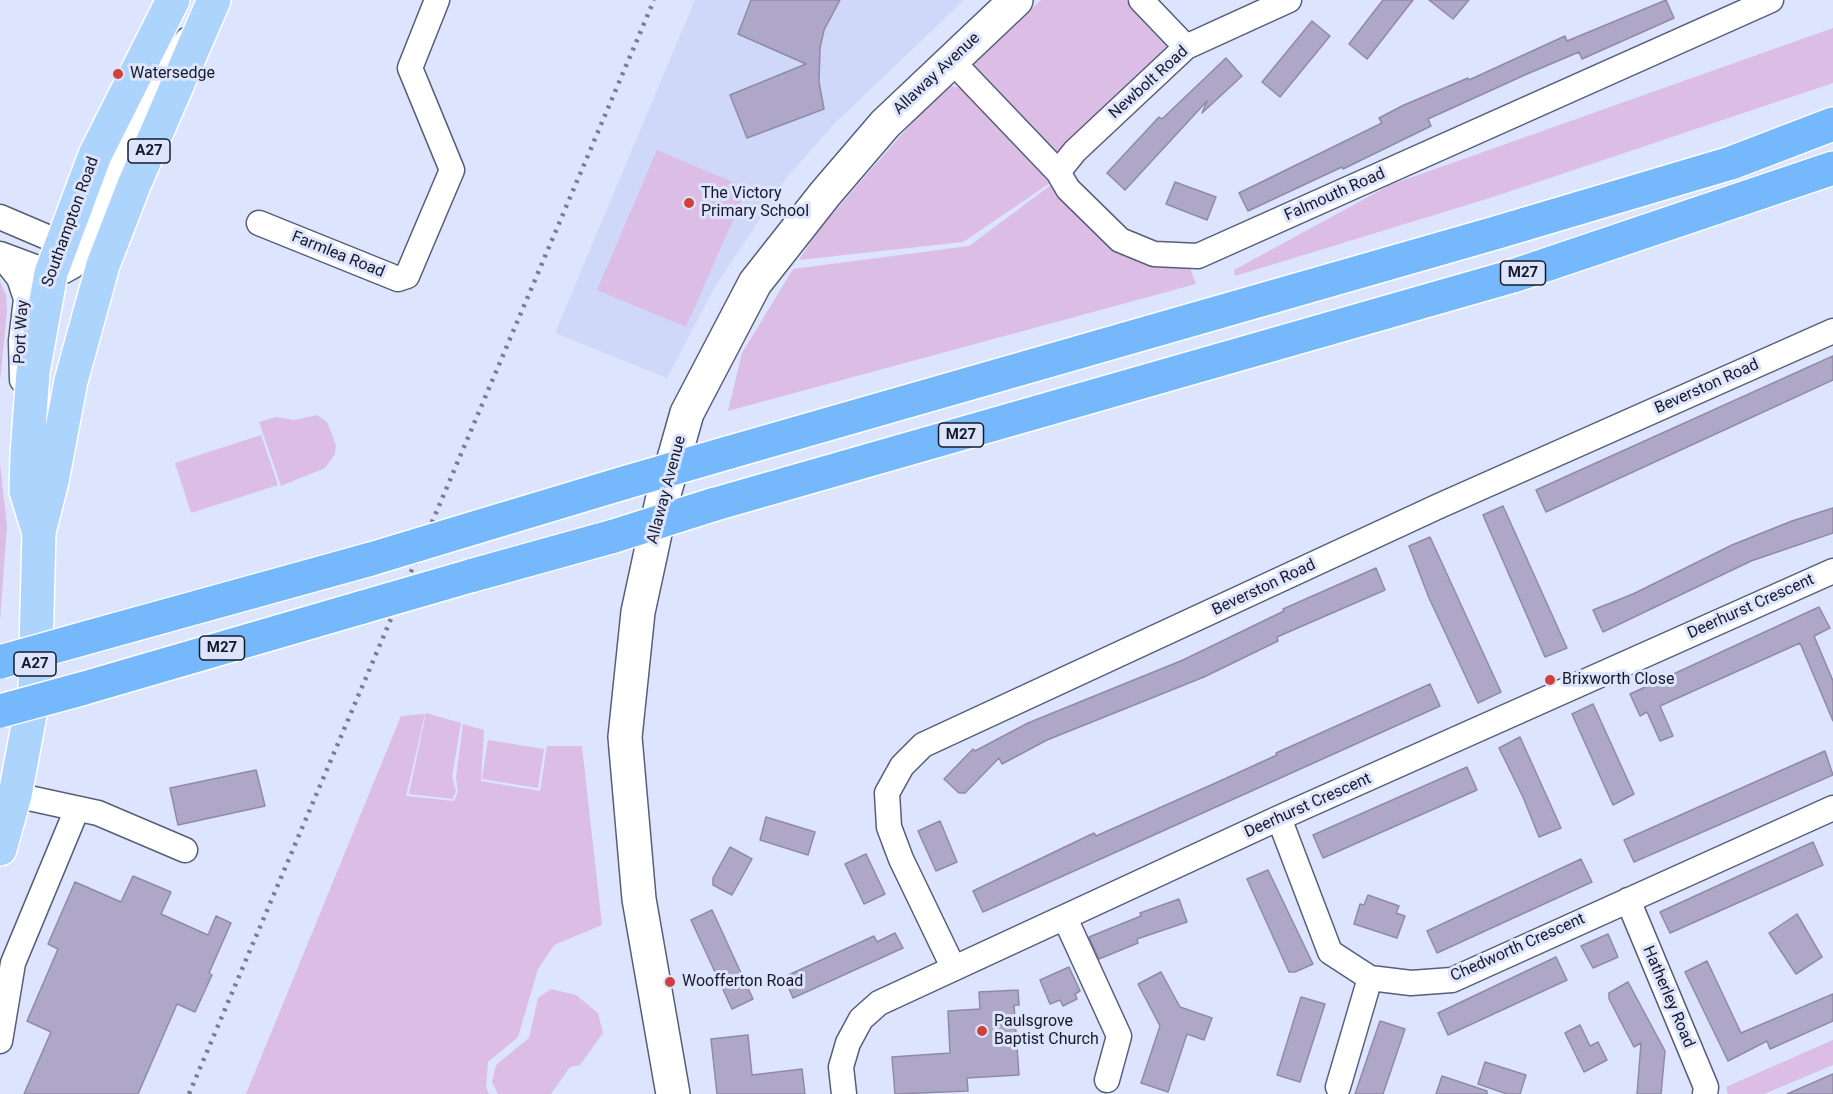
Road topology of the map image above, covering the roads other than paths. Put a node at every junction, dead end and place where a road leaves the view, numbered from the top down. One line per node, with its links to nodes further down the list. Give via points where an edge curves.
1 (173, 0): 16 (main road, Southampton Road / A27, via 95,155)
2 (1016, 0): 9 (street, Allaway Avenue)
3 (1141, 0): 8 (street)
4 (1289, 0): 8 (street, Newbolt Road)
5 (1771, 0): 12 (street, Falmouth Road, via 1198,256 1154,254 1120,240 1068,189)
6 (429, 2): 14 (street, Farmlea Road, via 410,68 452,170 407,276 398,279)
7 (210, 8): 16 (street, via 158,80); 17 (main road, Southampton Road / A27, via 134,185)
8 (1186, 47): 12 (street, Newbolt Road, via 1075,151)
9 (952, 61): 12 (street, Falmouth Road); 37 (street, Allaway Avenue, via 868,142 755,283 687,413 662,501 638,612 625,737 639,899)
10 (1833, 124): 22 (highway, bridge, via 1731,162 1495,234 371,559)
11 (1833, 168): 23 (highway, M27, bridge, via 1513,276)
12 (1058, 172)
13 (0, 218): 16 (street)
14 (258, 223)
15 (1, 255): 16 (street, Port Way); 19 (street, Port Way, via 19,278 26,299 20,371)
16 (64, 258): 17 (street, via 91,286); 19 (main road, Southampton Road / A27, via 38,333)
17 (90, 305): 20 (main road, Southampton Road / A27)
18 (1833, 331): 32 (street, Beverston Road, via 1439,506 923,745 902,766 887,793 889,827)
19 (30, 415): 20 (main road, Southampton Road / A27, via 26,491)
20 (39, 532): 24 (main road, Southampton Road / A27, via 35,688)
21 (1833, 571): 27 (street, Deerhurst Crescent)
22 (0, 662)
23 (0, 711)
24 (15, 795): 26 (street); 28 (main road, Southampton Road / A27)
25 (1833, 808): 30 (street, Chedworth Crescent)
26 (77, 809): 29 (street, via 98,813); 34 (street, via 13,963)
27 (1278, 818): 31 (street, Deerhurst Crescent); 33 (street, Chedworth Crescent, via 1330,952)
28 (0, 849)
29 (186, 850)
30 (1628, 900): 33 (street, Chedworth Crescent, via 1452,980 1411,983); 39 (street, Hatherley Road, via 1706,1087)
31 (1065, 918): 32 (street, Deerhurst Crescent); 35 (street, via 1119,1036)
32 (953, 967): 38 (street, Deerhurst Crescent, via 879,1003 861,1019 841,1067)
33 (1370, 978): 36 (street)
34 (0, 1041)
35 (1107, 1080)
36 (1338, 1087)
37 (673, 1094)
38 (844, 1094)
39 (1705, 1094)

